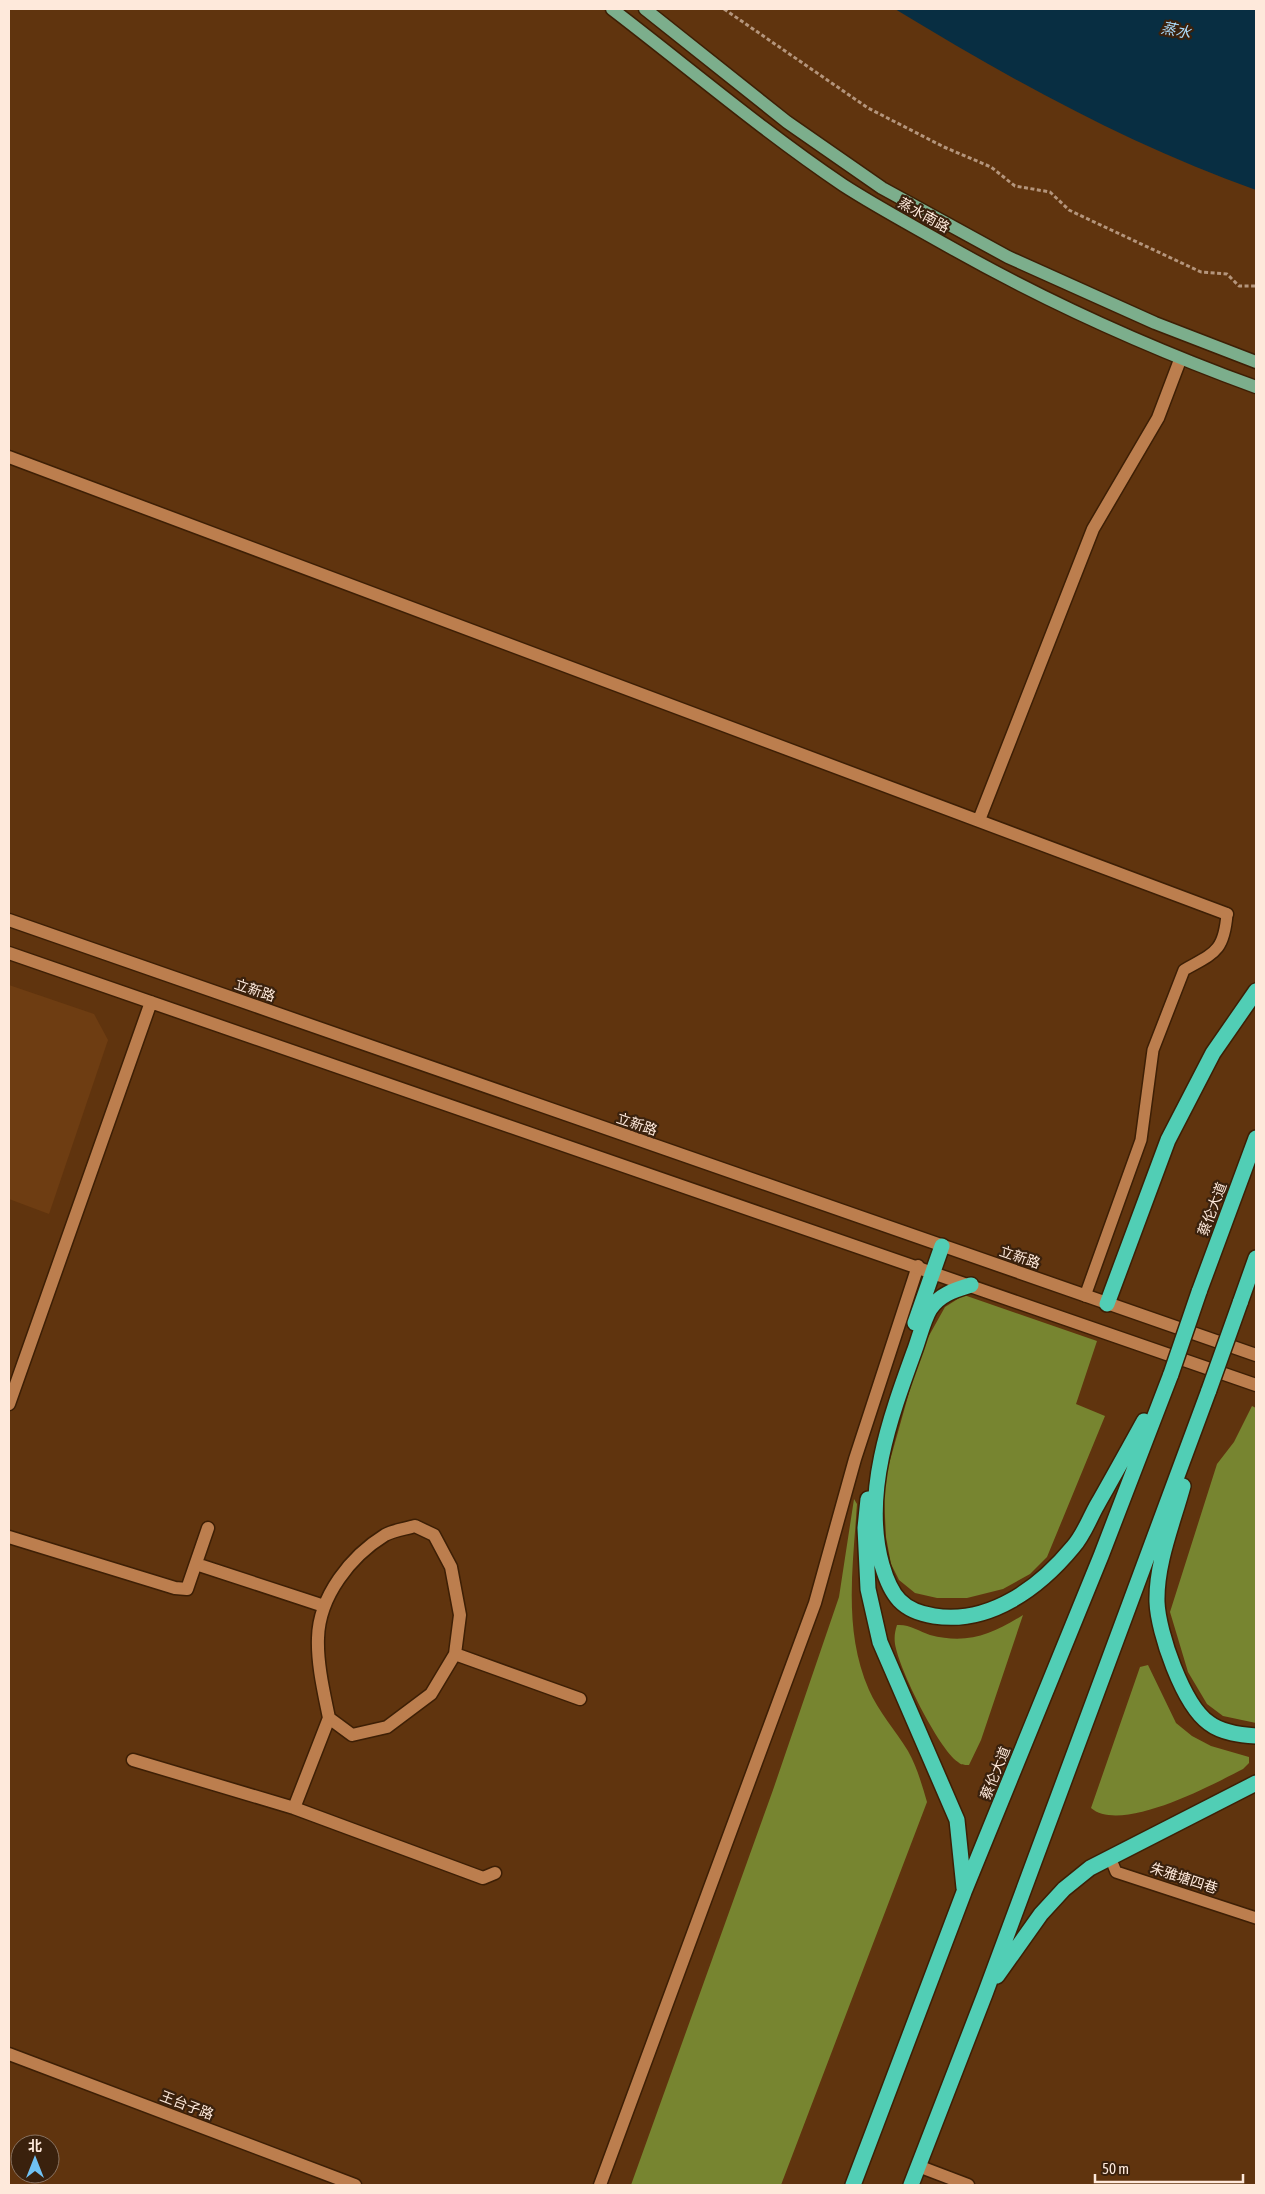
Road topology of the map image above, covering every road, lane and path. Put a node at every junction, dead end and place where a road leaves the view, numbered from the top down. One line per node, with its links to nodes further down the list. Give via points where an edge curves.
1 (612, 9): 5 (main road, 蒸水南路, via 788,145 876,206 1072,312)
2 (645, 9): 6 (main road, 蒸水南路, via 787,122 882,188 1008,257 1154,323)
3 (724, 9): 4 (path, via 868,108 991,167 1014,186 1050,192 1069,210 1200,272 1227,274 1239,286)
4 (1256, 286)
5 (1180, 360): 7 (main road, 蒸水南路); 9 (street, via 1158,418 1093,529)
6 (1256, 362)
7 (1256, 387)
8 (9, 457): 9 (street)
9 (979, 820): 10 (street)
10 (1228, 914): 21 (lane, via 1226,935 1215,953 1184,970 1153,1050 1141,1140)
11 (9, 920): 16 (street, 立新路)
12 (9, 953): 14 (street)
13 (1256, 991): 22 (highway, via 1212,1053 1168,1140)
14 (151, 1002): 18 (street); 27 (street)
15 (1256, 1138): 24 (highway, 蔡伦大道, bridge)
16 (942, 1246): 19 (highway); 21 (street, 立新路)
17 (1256, 1258): 26 (highway, bridge)
18 (918, 1266): 19 (street); 48 (street, via 855,1459 815,1602)
19 (933, 1271): 20 (street); 41 (highway, via 891,1391 870,1475 864,1528 868,1590 880,1642 957,1820)
20 (971, 1285): 24 (highway, via 949,1292 930,1309 897,1398 876,1483 876,1527 882,1565 903,1606 920,1614 945,1618 969,1616 997,1608 1026,1592 1074,1546); 25 (street)
21 (1085, 1296): 22 (street, 立新路)
22 (1107, 1304): 23 (street, 立新路)
23 (1256, 1355)
24 (1171, 1374): 41 (highway, 蔡伦大道)
25 (1256, 1385)
26 (1209, 1390): 35 (highway, via 1160,1570 1157,1602 1173,1667 1188,1698 1208,1723 1238,1735); 43 (highway)
27 (9, 1404)
28 (208, 1528): 30 (street)
29 (9, 1537): 30 (street, via 187,1590)
30 (196, 1564): 31 (street)
31 (324, 1606): 32 (street, via 340,1577 360,1553 387,1534 415,1526 434,1534 451,1567 460,1615); 34 (street, via 318,1637)
32 (455, 1654): 33 (street); 34 (street, via 431,1694 387,1727 352,1735)
33 (580, 1699)
34 (329, 1718): 38 (street)
35 (1256, 1736)
36 (133, 1760): 38 (street)
37 (1256, 1783): 39 (highway)
38 (294, 1808): 40 (street, via 483,1878)
39 (1110, 1857): 42 (lane, 朱雅塘四巷, via 1116,1872); 43 (highway, via 1090,1868 1058,1896)
40 (495, 1873)
41 (964, 1892): 49 (highway, 蔡伦大道)
42 (1256, 1918)
43 (985, 1994): 45 (highway)
44 (9, 2054): 47 (street, 王台子路)
45 (918, 2166): 46 (street); 50 (highway)
46 (934, 2172): 51 (lane); 52 (street)
47 (355, 2185)
48 (600, 2185)
49 (853, 2185)
50 (911, 2185)
51 (944, 2185)
52 (968, 2185)

